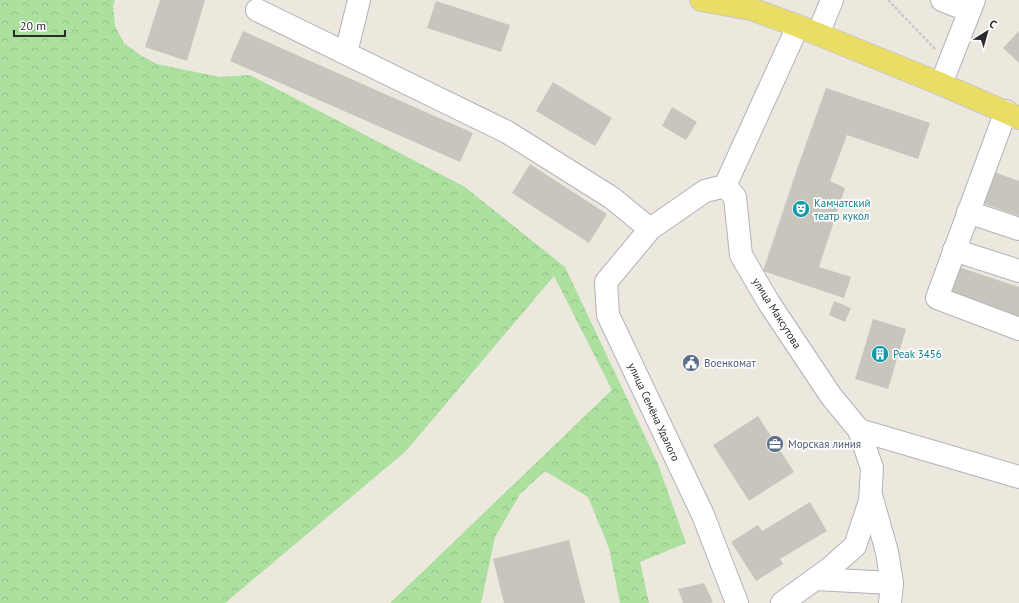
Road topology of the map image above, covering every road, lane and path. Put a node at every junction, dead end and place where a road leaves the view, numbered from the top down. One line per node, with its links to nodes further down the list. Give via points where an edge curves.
1 (359, 0): 8 (street)
2 (701, 0): 6 (main road, via 751,9)
3 (832, 0): 7 (street)
4 (958, 2): 9 (street)
5 (256, 10): 8 (street)
6 (798, 26): 7 (main road); 11 (street)
7 (818, 34): 9 (main road)
8 (346, 53): 13 (street, via 507,132 612,198)
9 (941, 84): 10 (main road)
10 (1012, 114): 12 (street)
11 (725, 186): 13 (street, via 705,191); 18 (street, улица Максутова, via 735,197 741,255 769,303 831,396)
12 (968, 212): 14 (street); 15 (street)
13 (650, 229): 23 (street, улица Семёна Удалого, via 606,282 608,315 703,515)
14 (1019, 229)
15 (954, 250): 16 (street); 17 (street, via 937,298)
16 (1019, 271)
17 (1019, 329)
18 (859, 430): 19 (street); 20 (street, via 872,468)
19 (1019, 477)
20 (871, 495): 21 (street, via 855,546); 22 (street, via 888,552)
21 (815, 580): 22 (street); 24 (street)
22 (891, 593)
23 (737, 603)
24 (782, 603)

